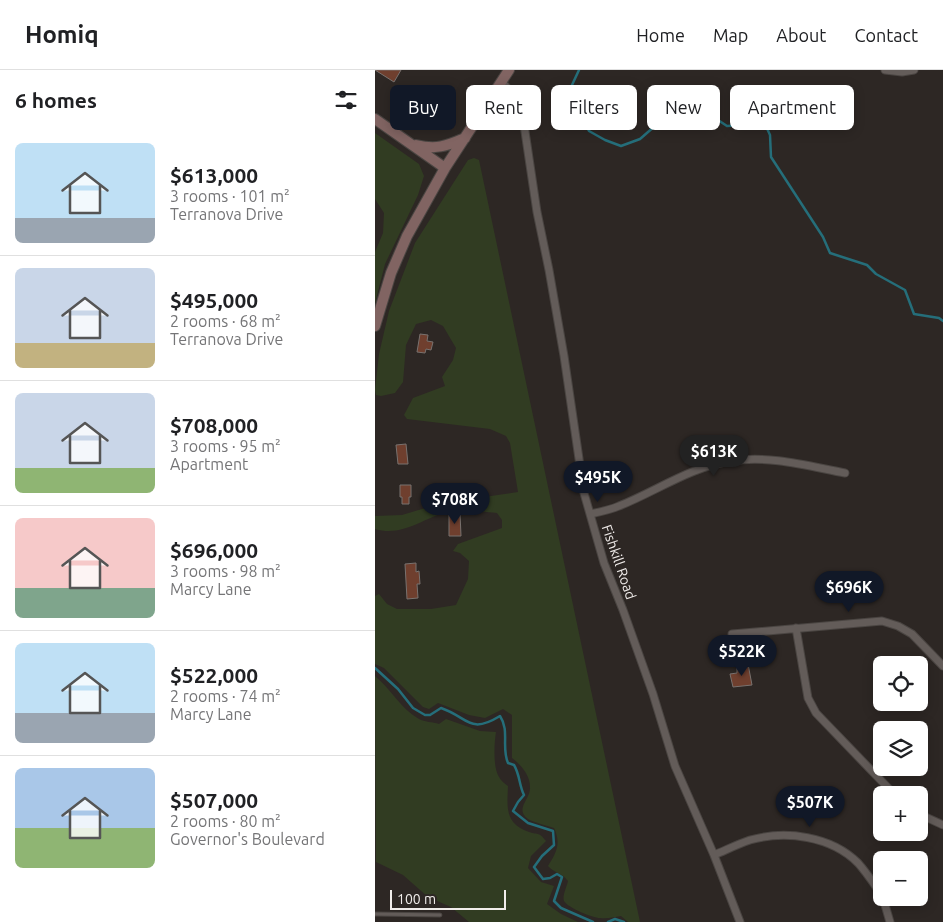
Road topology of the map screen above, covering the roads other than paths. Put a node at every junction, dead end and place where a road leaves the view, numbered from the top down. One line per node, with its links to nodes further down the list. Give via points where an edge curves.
1 (509, 70): 4 (main road)
2 (885, 70): 3 (street)
3 (914, 70)
4 (502, 82): 6 (main road); 11 (street, Fishkill Road, via 517,99 523,118 584,494)
5 (375, 119): 7 (main road)
6 (465, 137): 7 (main road, via 443,147); 8 (main road)
7 (411, 144): 8 (main road)
8 (445, 168): 9 (main road, via 398,255)
9 (375, 326)
10 (845, 473): 11 (street, via 781,462 731,461 675,479 618,507)
11 (590, 514): 18 (street, Fishkill Road, via 675,766)
12 (796, 628): 13 (street); 14 (street, via 882,622 899,626 912,634); 15 (street, via 809,698 816,713)
13 (731, 634)
14 (943, 666)
15 (886, 786)
16 (928, 818): 17 (street)
17 (943, 825)
18 (714, 855): 19 (street, via 749,841 775,835 796,836 838,848 857,862); 23 (street, Fishkill Road)
19 (873, 884)
20 (885, 906): 24 (street)
21 (375, 914): 22 (lane)
22 (440, 915)
23 (740, 922)
24 (890, 922)

